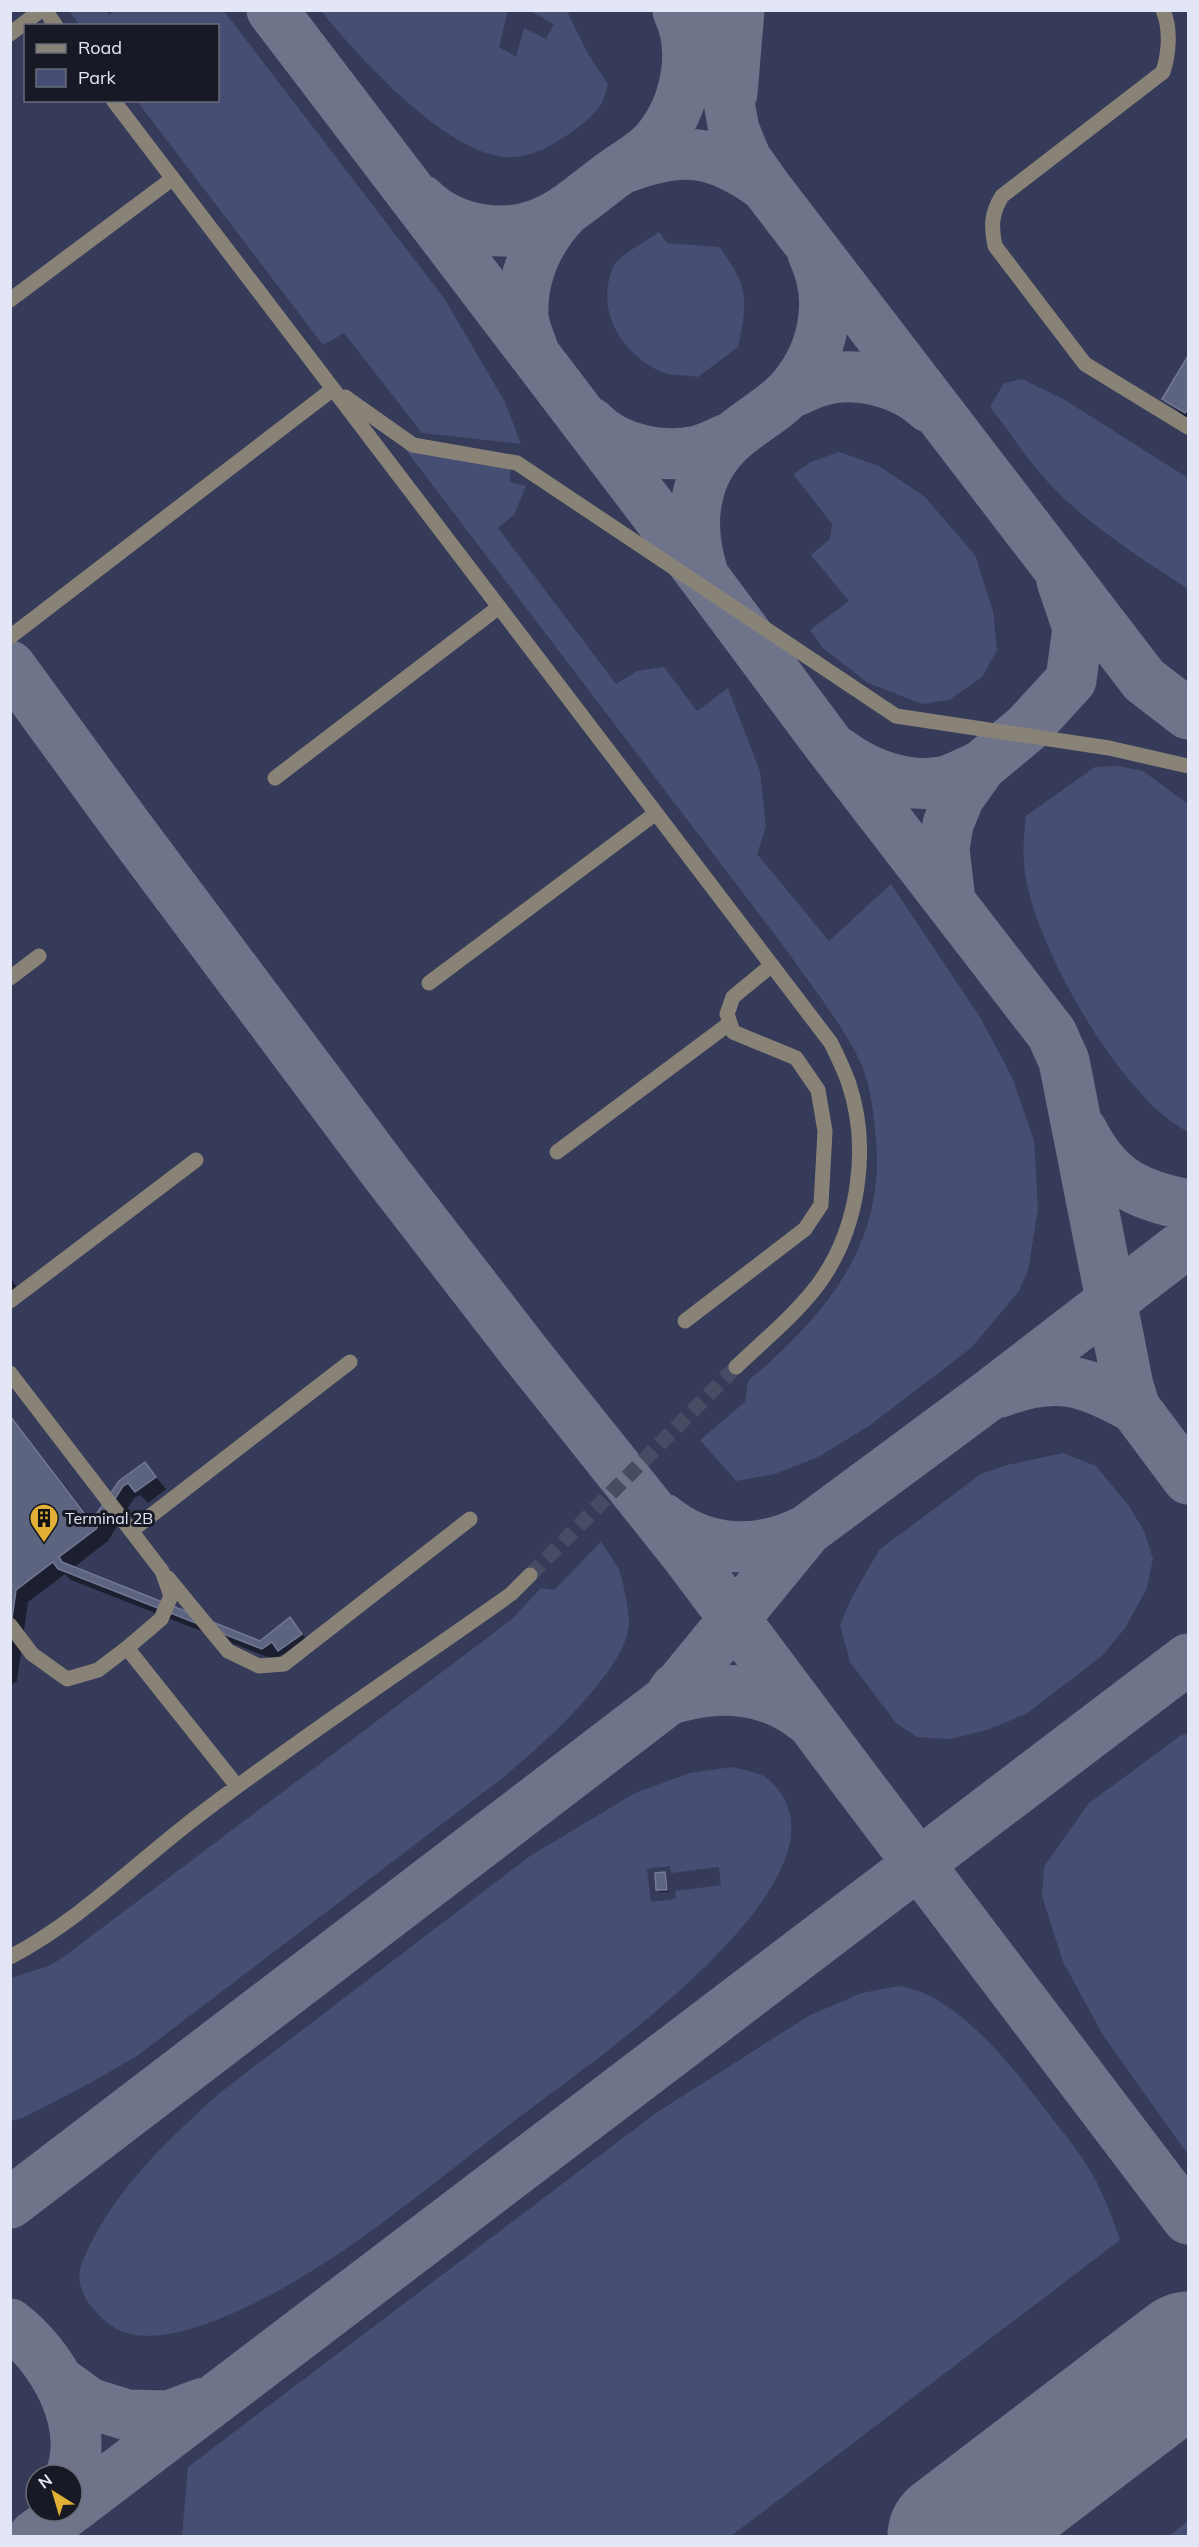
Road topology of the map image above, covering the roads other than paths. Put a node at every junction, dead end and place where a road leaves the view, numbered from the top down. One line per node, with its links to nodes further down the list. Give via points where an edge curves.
1 (43, 10): 3 (lane); 4 (lane)
2 (1163, 10): 9 (lane, via 1168,36 1163,72 1002,196 991,226 995,246 1085,364)
3 (54, 24)
4 (10, 34)
5 (114, 102): 6 (lane)
6 (172, 179): 7 (lane); 8 (lane)
7 (10, 300)
8 (333, 389): 10 (lane); 11 (lane); 12 (lane, via 413,445 517,463 896,716 1109,748)
9 (1188, 427)
10 (499, 607): 13 (lane); 14 (lane)
11 (10, 637)
12 (1188, 766)
13 (275, 778)
14 (656, 813): 16 (lane); 18 (lane)
15 (39, 956): 17 (lane)
16 (772, 965): 19 (lane, via 733,997 727,1014); 25 (lane, via 831,1043 848,1082 859,1145 858,1177 845,1237 833,1262 794,1311)
17 (10, 978)
18 (429, 983)
19 (730, 1023): 20 (lane); 23 (lane, via 733,1032 796,1058 818,1090 825,1131 821,1205 805,1229)
20 (557, 1152)
21 (196, 1160): 22 (lane)
22 (10, 1301)
23 (685, 1321)
24 (350, 1362): 28 (lane)
25 (736, 1367)
26 (10, 1372): 28 (lane)
27 (470, 1519): 29 (lane, via 284,1664 259,1666 228,1651)
28 (131, 1531): 29 (lane)
29 (162, 1571): 32 (lane, via 171,1596 160,1619)
30 (530, 1575): 33 (lane, via 502,1600)
31 (10, 1625): 32 (lane, via 32,1654 67,1679 98,1670)
32 (127, 1648): 33 (lane)
33 (237, 1786): 34 (lane, via 48,1937)
34 (10, 1957)

